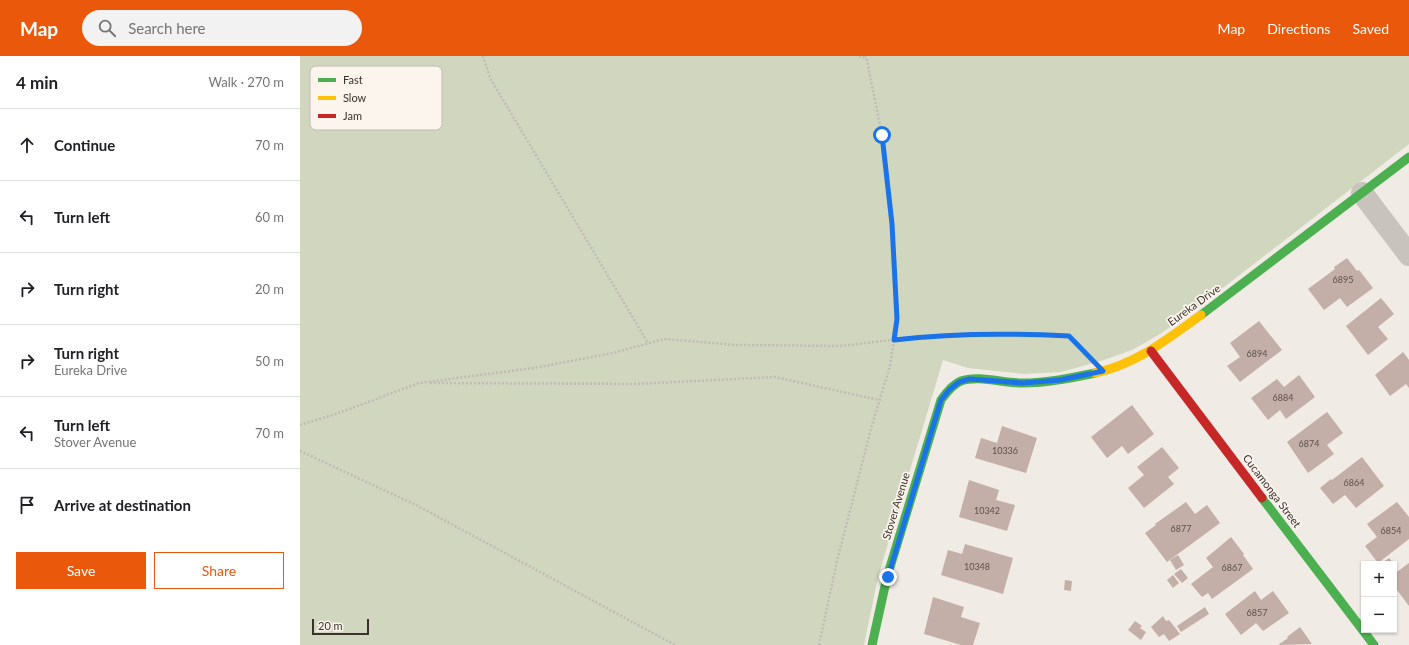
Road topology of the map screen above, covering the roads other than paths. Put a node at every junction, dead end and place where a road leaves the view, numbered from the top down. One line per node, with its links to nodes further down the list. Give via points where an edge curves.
1 (1409, 157): 2 (street, Eureka Drive)
2 (1362, 193): 3 (street); 4 (street, Eureka Drive, via 1208,311)
3 (1409, 255)
4 (1151, 351): 5 (street, Eureka Drive, via 1103,371 1060,380 1023,383 970,379); 7 (street, Cucamonga Street)
5 (959, 382): 6 (street, Stover Avenue, via 941,400 888,577)
6 (872, 645)
7 (1374, 645)

